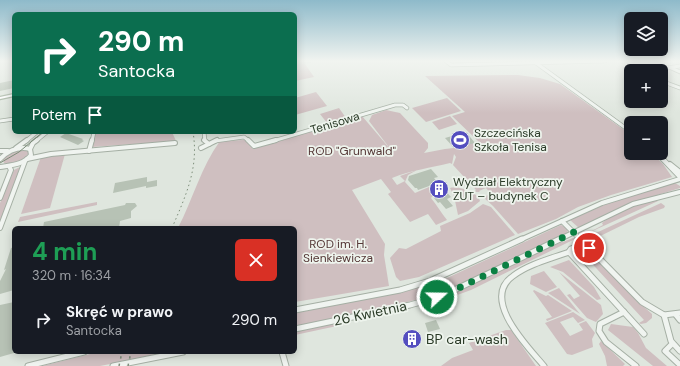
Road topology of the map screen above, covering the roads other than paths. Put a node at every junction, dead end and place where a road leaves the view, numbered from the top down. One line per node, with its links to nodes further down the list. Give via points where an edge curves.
1 (557, 78): 9 (street)
2 (668, 84): 3 (street)
3 (680, 88)
4 (12, 95): 5 (main road)
5 (0, 98)
6 (407, 108): 10 (street, Tenisowa, via 395,105)
7 (12, 119): 8 (street)
8 (0, 121)
9 (624, 127)
10 (297, 133)
11 (31, 134): 19 (street)
12 (44, 134): 20 (street, via 31,144)
13 (93, 134): 21 (street)
14 (204, 134): 17 (street, via 204,140)
15 (295, 134): 17 (street, Tenisowa, via 254,146 246,138 218,139)
16 (175, 143): 21 (street)
17 (209, 144): 18 (street)
18 (201, 148)
19 (13, 150): 20 (street); 23 (street)
20 (30, 150): 22 (street); 24 (street)
21 (88, 150): 22 (street)
22 (51, 154): 24 (street)
23 (0, 158): 27 (street, via 2,165)
24 (26, 160): 27 (street); 34 (street)
25 (664, 160): 30 (street)
26 (666, 160): 29 (street)
27 (7, 166): 28 (street); 32 (street, via 11,170)
28 (0, 167)
29 (680, 172)
30 (680, 178): 33 (street, 26 Kwietnia, via 613,199)
31 (680, 192): 35 (street, 26 Kwietnia, via 636,203)
32 (0, 198)
33 (562, 221): 35 (street); 38 (street, 26 Kwietnia, via 426,283)
34 (0, 228)
35 (574, 232): 36 (street); 43 (street, 26 Kwietnia, via 442,296)
36 (585, 243): 37 (street); 40 (street, via 642,302)
37 (569, 252): 39 (street); 54 (street, via 513,275 506,282 504,289 503,310)
38 (297, 310)
39 (624, 312): 44 (street); 55 (street, via 601,324 599,332 604,340)
40 (664, 314): 41 (street); 45 (street)
41 (678, 314): 42 (street)
42 (680, 320)
43 (297, 329)
44 (644, 334)
45 (672, 344): 46 (street); 50 (street, via 665,351)
46 (680, 351)
47 (76, 354): 51 (street)
48 (173, 354): 52 (street)
49 (283, 354): 53 (street)
50 (680, 365)
51 (28, 366)
52 (113, 366)
53 (286, 366)
54 (544, 366)
55 (636, 366)

